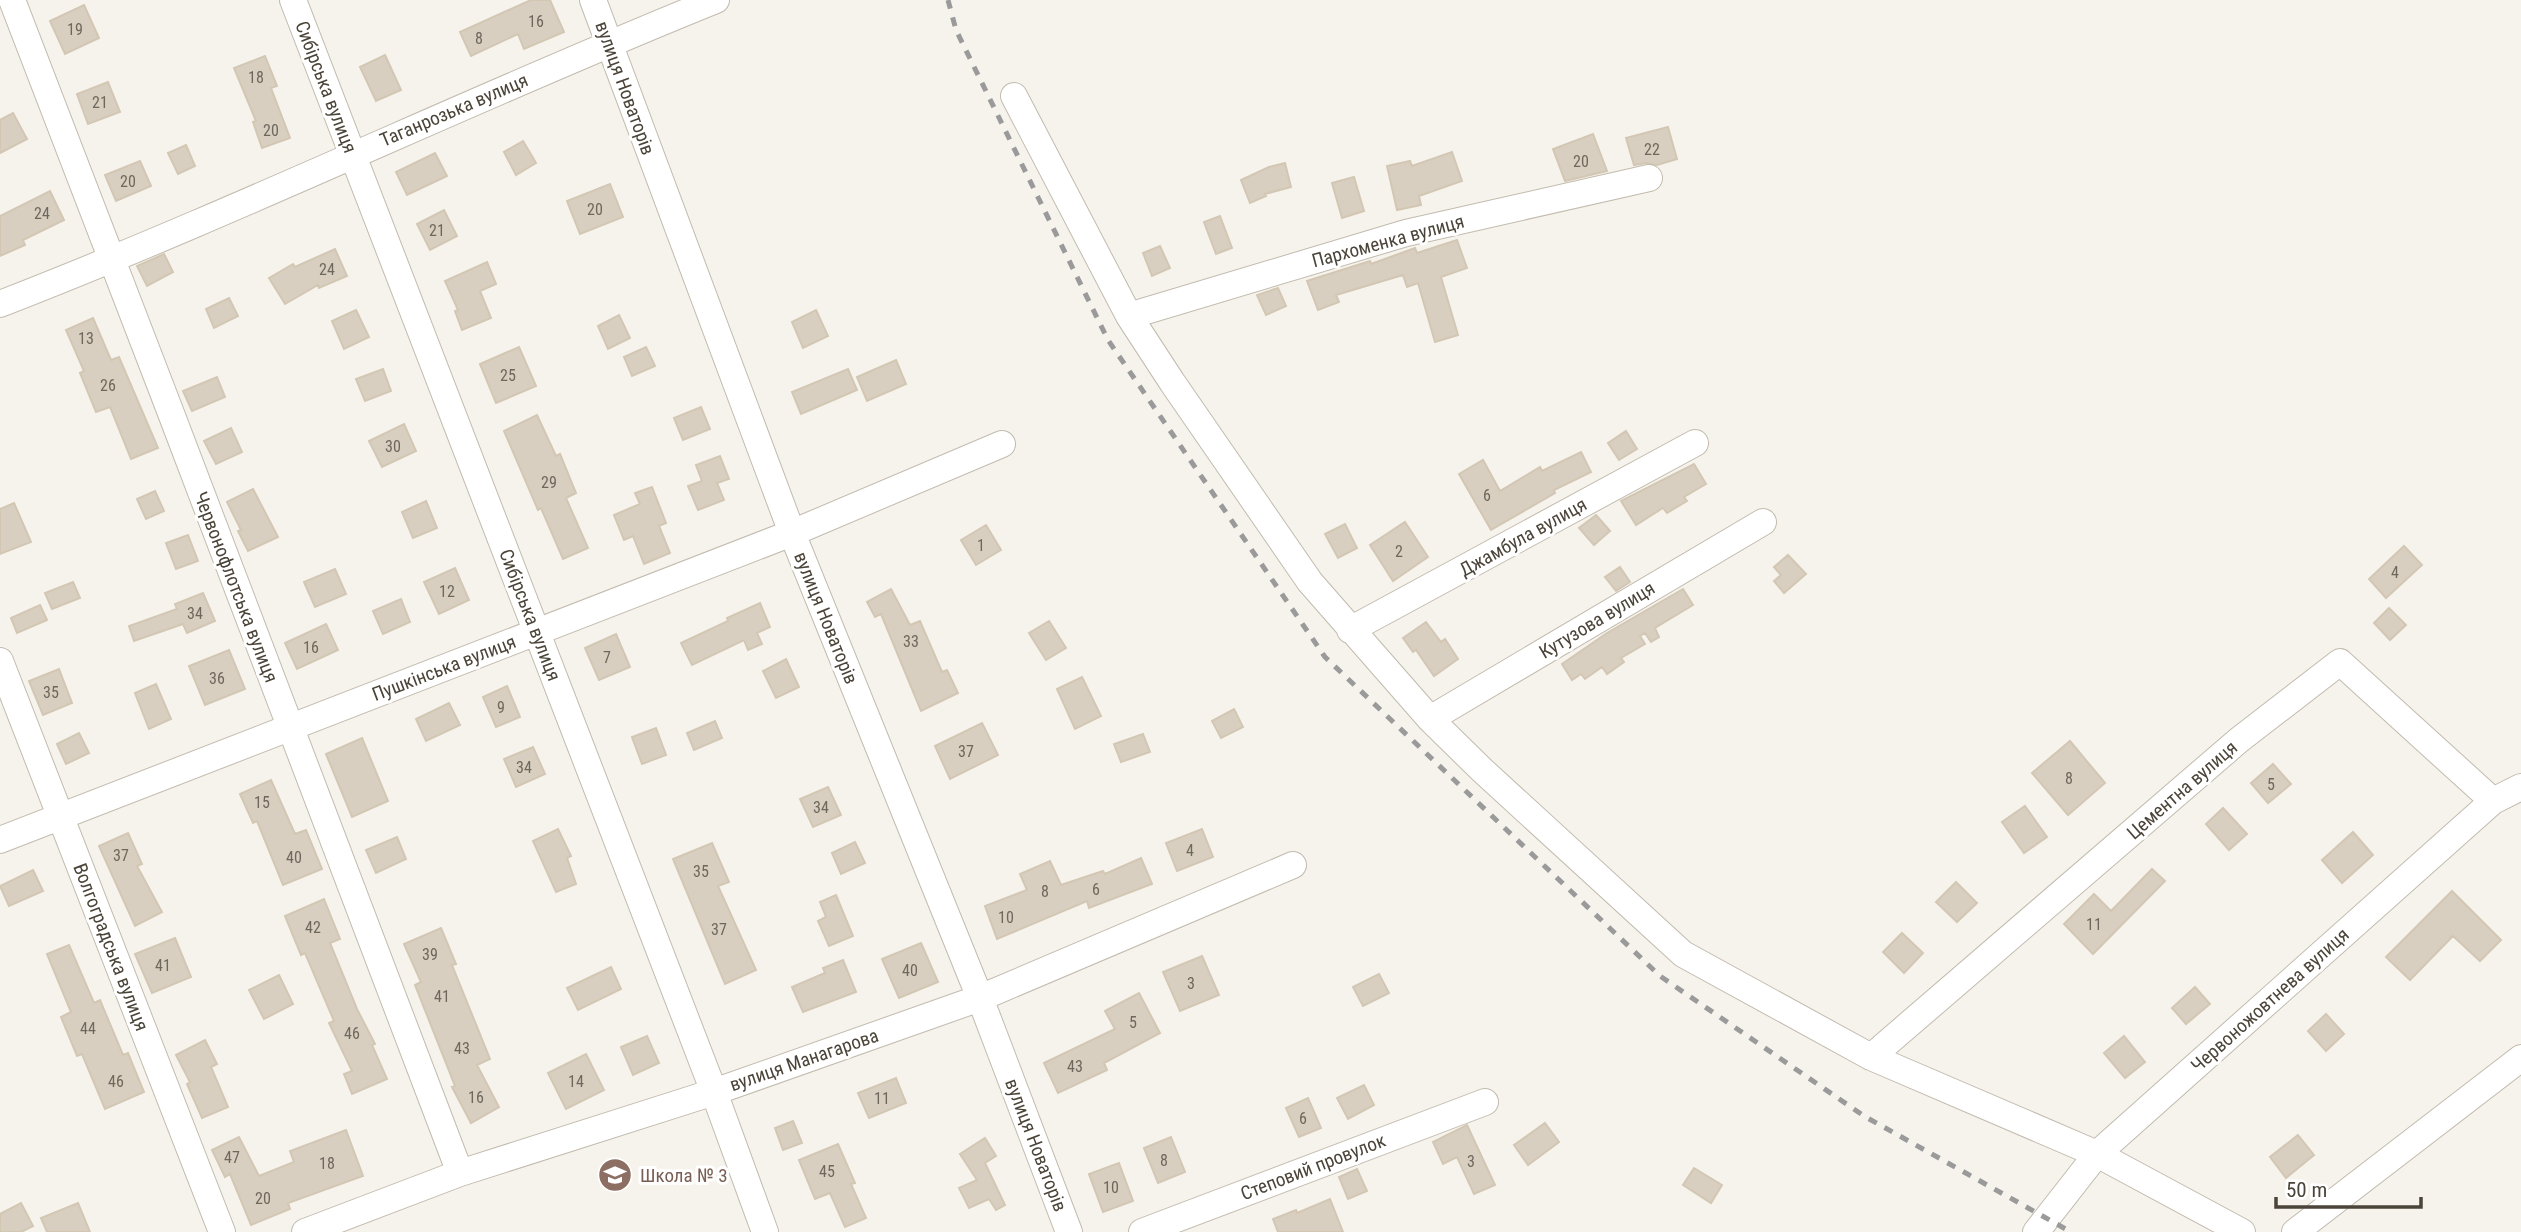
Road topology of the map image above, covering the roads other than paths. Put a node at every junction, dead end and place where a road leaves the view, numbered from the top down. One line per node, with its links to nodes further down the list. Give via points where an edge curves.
1 (12, 0): 9 (street, Червонофлотська вулиця)
2 (293, 0): 7 (street, Сибірська вулиця)
3 (593, 0): 5 (street, вулиця Новаторів)
4 (716, 0): 5 (street, Таганрозька вулиця)
5 (608, 43): 7 (street, Таганрозька вулиця); 15 (street, вулиця Новаторів)
6 (1014, 96): 11 (street)
7 (352, 155): 9 (street, Таганрозька вулиця); 17 (street, Сибірська вулиця)
8 (1649, 178): 11 (street, Пархоменка вулиця, via 1406,233)
9 (113, 260): 10 (street, Таганрозька вулиця); 20 (street, Червонофлотська вулиця)
10 (0, 304)
11 (1129, 316): 16 (street, via 1310,582)
12 (1695, 443): 16 (street, Джамбула вулиця)
13 (1002, 444): 15 (street, Пушкінська вулиця)
14 (1763, 522): 19 (street, Кутузова вулиця)
15 (792, 533): 17 (street, Пушкінська вулиця); 26 (street, вулиця Новаторів)
16 (1350, 630): 19 (street)
17 (537, 632): 20 (street, Пушкінська вулиця); 29 (street, Сибірська вулиця)
18 (0, 661): 23 (street, Волгоградська вулиця)
19 (1430, 719): 27 (street, via 1683,954)
20 (289, 728): 23 (street, Пушкінська вулиця); 32 (street, Червонофлотська вулиця)
21 (2521, 787): 22 (street, Червоножовтнева вулиця)
22 (2493, 801): 27 (street, Цементна вулиця, via 2340,662 2239,740); 31 (street, Червоножовтнева вулиця)
23 (60, 816): 24 (street, Пушкінська вулиця); 33 (street, Волгоградська вулиця)
24 (0, 840)
25 (1293, 865): 26 (street, вулиця Манагарова)
26 (980, 998): 29 (street, вулиця Манагарова); 36 (street, вулиця Новаторів)
27 (1871, 1057): 31 (street)
28 (2521, 1058): 40 (street)
29 (714, 1092): 32 (street, вулиця Манагарова); 35 (street, Сибірська вулиця)
30 (1485, 1102): 37 (street, Степовий провулок)
31 (2097, 1154): 38 (street, Червоножовтнева вулиця); 39 (street)
32 (460, 1173): 34 (street, вулиця Манагарова)
33 (222, 1232)
34 (305, 1232)
35 (765, 1232)
36 (1069, 1232)
37 (1142, 1232)
38 (2036, 1232)
39 (2242, 1232)
40 (2295, 1232)

